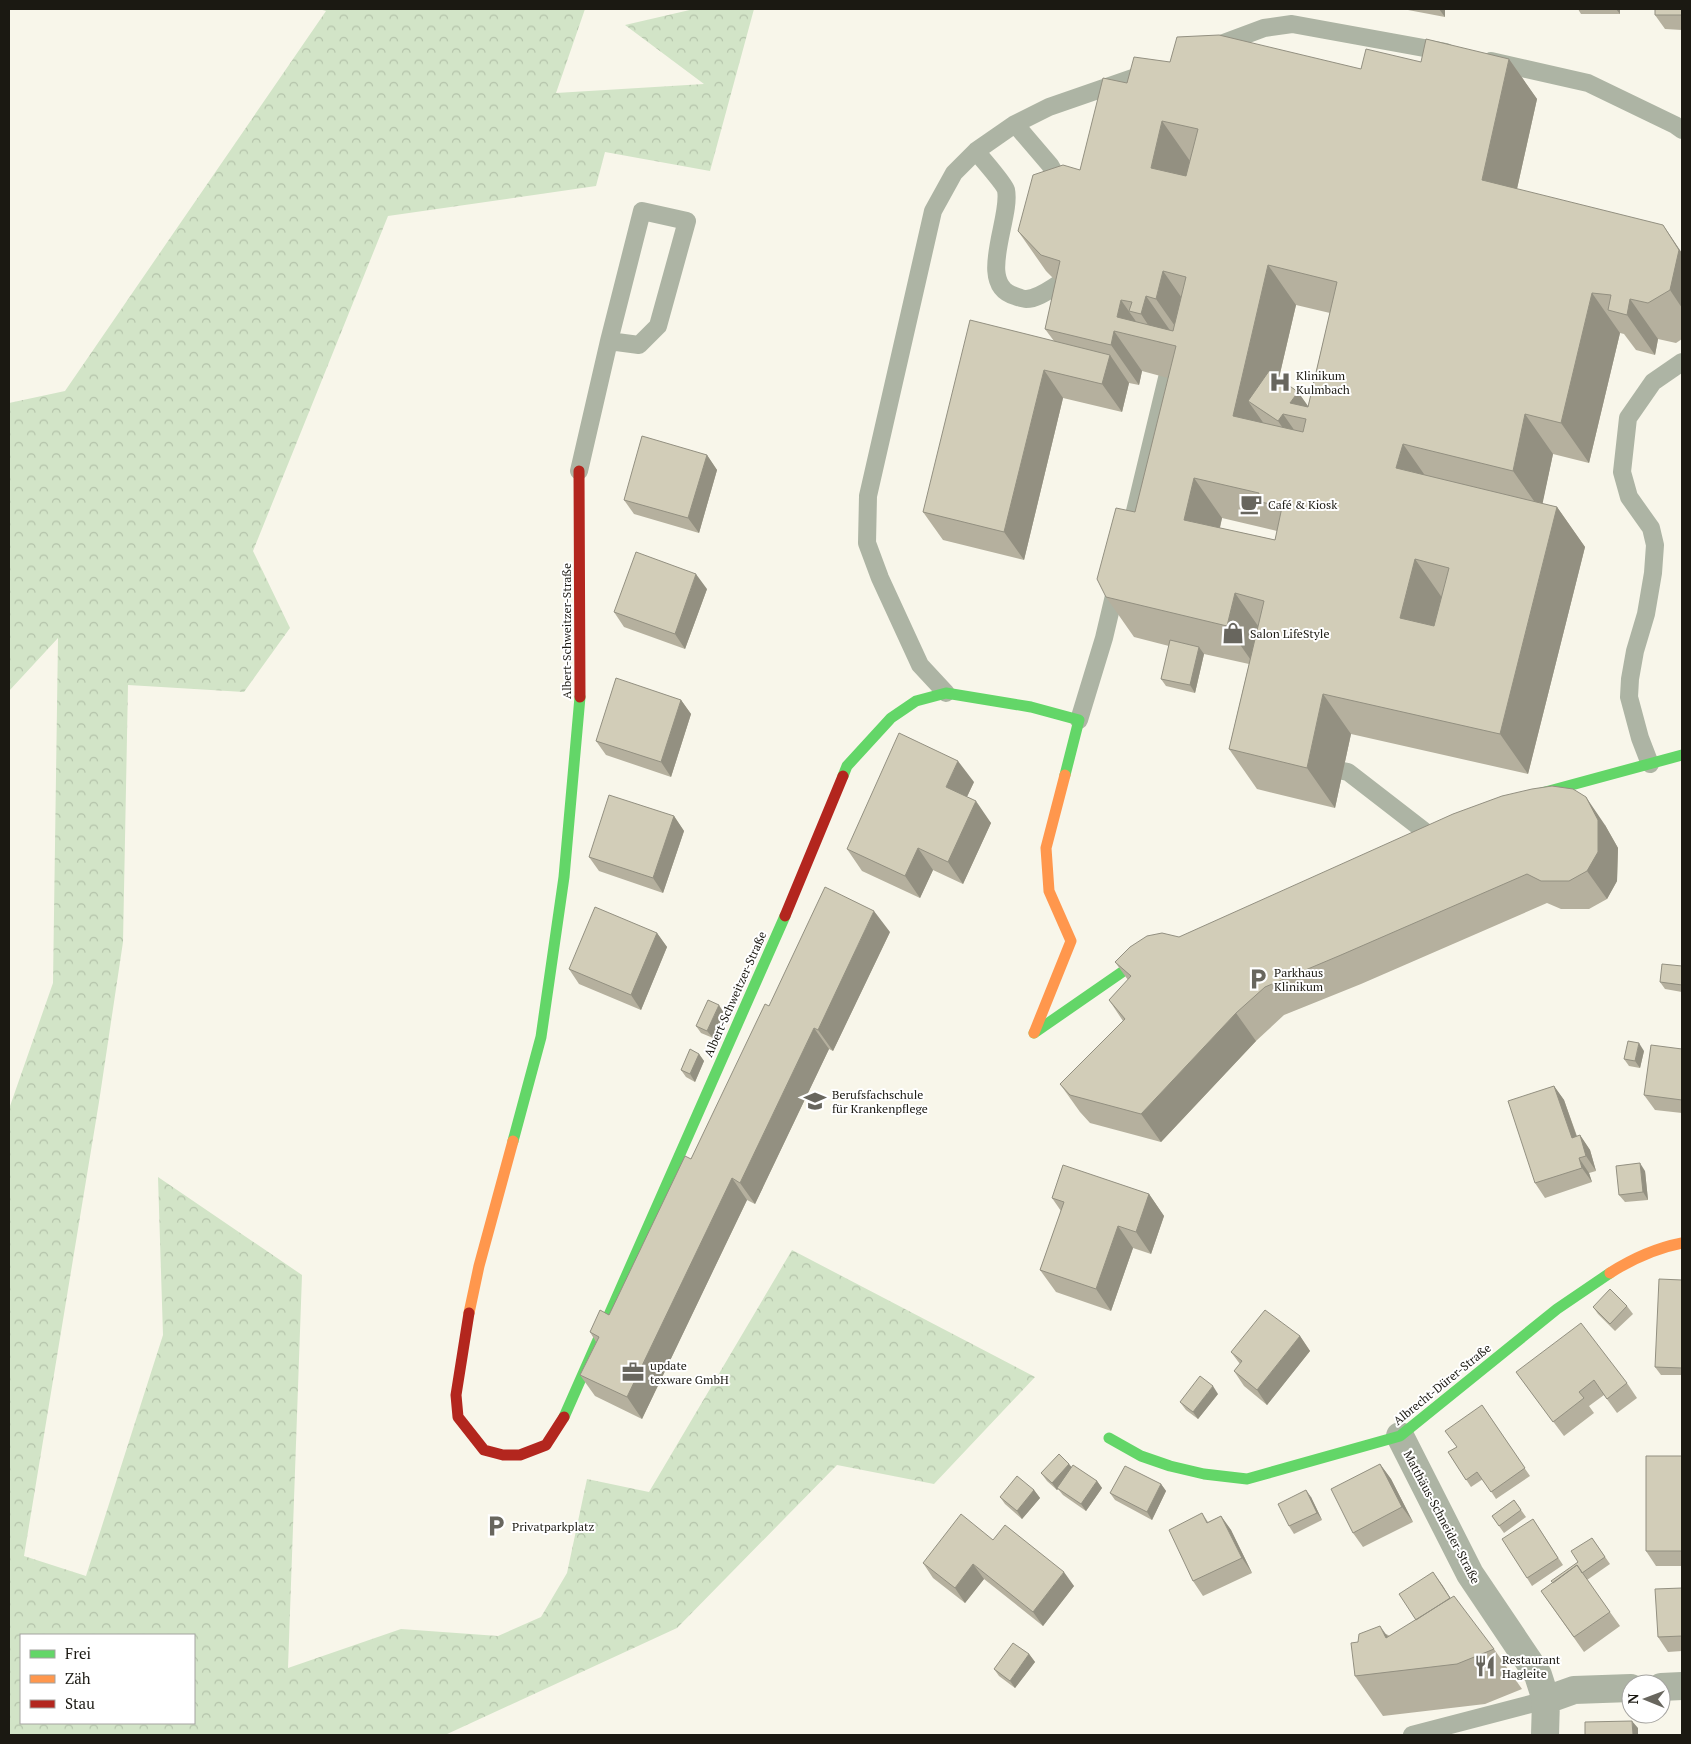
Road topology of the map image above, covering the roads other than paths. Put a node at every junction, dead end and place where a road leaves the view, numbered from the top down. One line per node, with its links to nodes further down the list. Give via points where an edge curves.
1 (1201, 52): 4 (lane, via 1264,28 1292,24 1467,56 1588,83)
2 (1165, 66): 3 (lane, via 1049,107)
3 (1015, 124): 5 (lane); 6 (lane, via 1050,165)
4 (1682, 130)
5 (976, 151): 7 (lane, via 1006,189 995,264 997,279 1008,294 1026,299); 14 (lane, via 954,173 933,211 868,496 867,543 880,578 920,665)
6 (1070, 200)
7 (1058, 285)
8 (609, 341): 8 (lane, via 642,210 687,221 658,326 639,344); 11 (lane)
9 (1682, 362): 17 (lane, via 1653,382 1628,418 1622,472 1629,497 1651,528 1656,545 1629,697)
10 (1167, 378): 12 (lane)
11 (579, 471): 14 (street, Albert-Schweitzer-Straße, via 580,709 564,876 541,1037 479,1266 456,1395 458,1417 484,1450 520,1455 546,1445 556,1430 802,876 847,766 891,718 916,701)
12 (1125, 551)
13 (1120, 571): 15 (lane)
14 (946, 692): 15 (street, Albert-Schweitzer-Straße, via 1031,707)
15 (1079, 720): 21 (street, via 1046,848 1048,891 1070,941 1034,1034 1138,961)
16 (1682, 755): 17 (street)
17 (1650, 764): 19 (street)
18 (1343, 771): 20 (lane)
19 (1512, 802)
20 (1432, 836)
21 (1165, 950)
22 (1682, 1243): 23 (street, Albrecht-Dürer-Straße, via 1665,1246 1626,1263 1557,1309)
23 (1400, 1436): 24 (street, Albrecht-Dürer-Straße, via 1247,1479 1170,1466 1141,1456); 26 (street, Matthäus-Schneider-Straße, via 1470,1574 1538,1675)
24 (1109, 1438)
25 (1621, 1688): 26 (street, via 1574,1690)
26 (1546, 1700): 27 (lane); 28 (street, Matthäus-Schneider-Straße)
27 (1412, 1735)
28 (1545, 1735)

